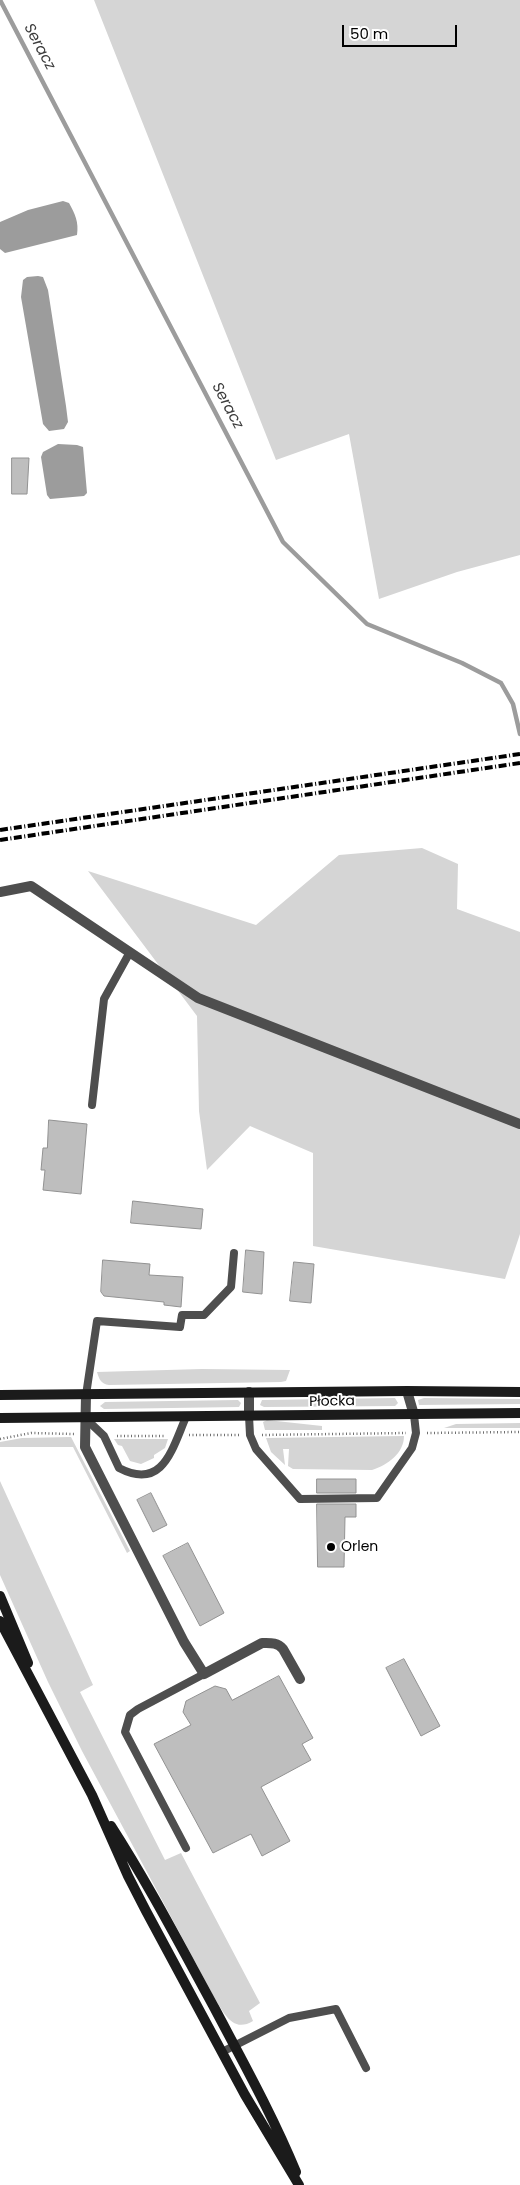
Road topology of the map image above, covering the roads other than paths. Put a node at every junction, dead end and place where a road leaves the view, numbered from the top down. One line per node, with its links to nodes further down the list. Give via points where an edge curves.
1 (0, 892): 2 (street, via 31,886)
2 (130, 952): 3 (lane, via 104,999); 4 (street, via 198,998)
3 (92, 1105)
4 (520, 1124)
5 (234, 1253): 10 (lane, via 231,1287 204,1315 182,1315 180,1327 97,1321)
6 (407, 1391): 7 (main road, Płocka); 8 (main road, Płocka); 12 (street)
7 (249, 1392): 10 (main road, Płocka); 13 (street)
8 (520, 1392)
9 (0, 1395): 10 (main road, Płocka)
10 (86, 1395): 16 (street)
11 (520, 1413): 12 (main road, Płocka)
12 (414, 1415): 13 (main road, Płocka); 13 (lane, via 416,1433 412,1448 377,1498 300,1499 256,1450 250,1435)
13 (249, 1416): 14 (main road, Płocka)
14 (186, 1417): 16 (main road, Płocka); 16 (lane, via 160,1468 148,1475 137,1476 119,1468 104,1436)
15 (0, 1418): 16 (main road, Płocka)
16 (85, 1418): 19 (street, via 85,1446 184,1642)
17 (0, 1596): 21 (main road)
18 (0, 1622): 21 (main road)
19 (204, 1674): 20 (street, via 262,1643 272,1643 280,1645); 23 (lane, via 138,1709 130,1715 125,1732)
20 (300, 1679)
21 (41, 1696): 22 (main road)
22 (92, 1795): 24 (main road, via 139,1870); 25 (main road, via 128,1876)
23 (186, 1848)
24 (234, 2046): 25 (lane); 26 (lane, via 289,2018 336,2009); 27 (main road, via 286,2149)
25 (222, 2052): 27 (main road, via 273,2145)
26 (366, 2068)
27 (300, 2185)

